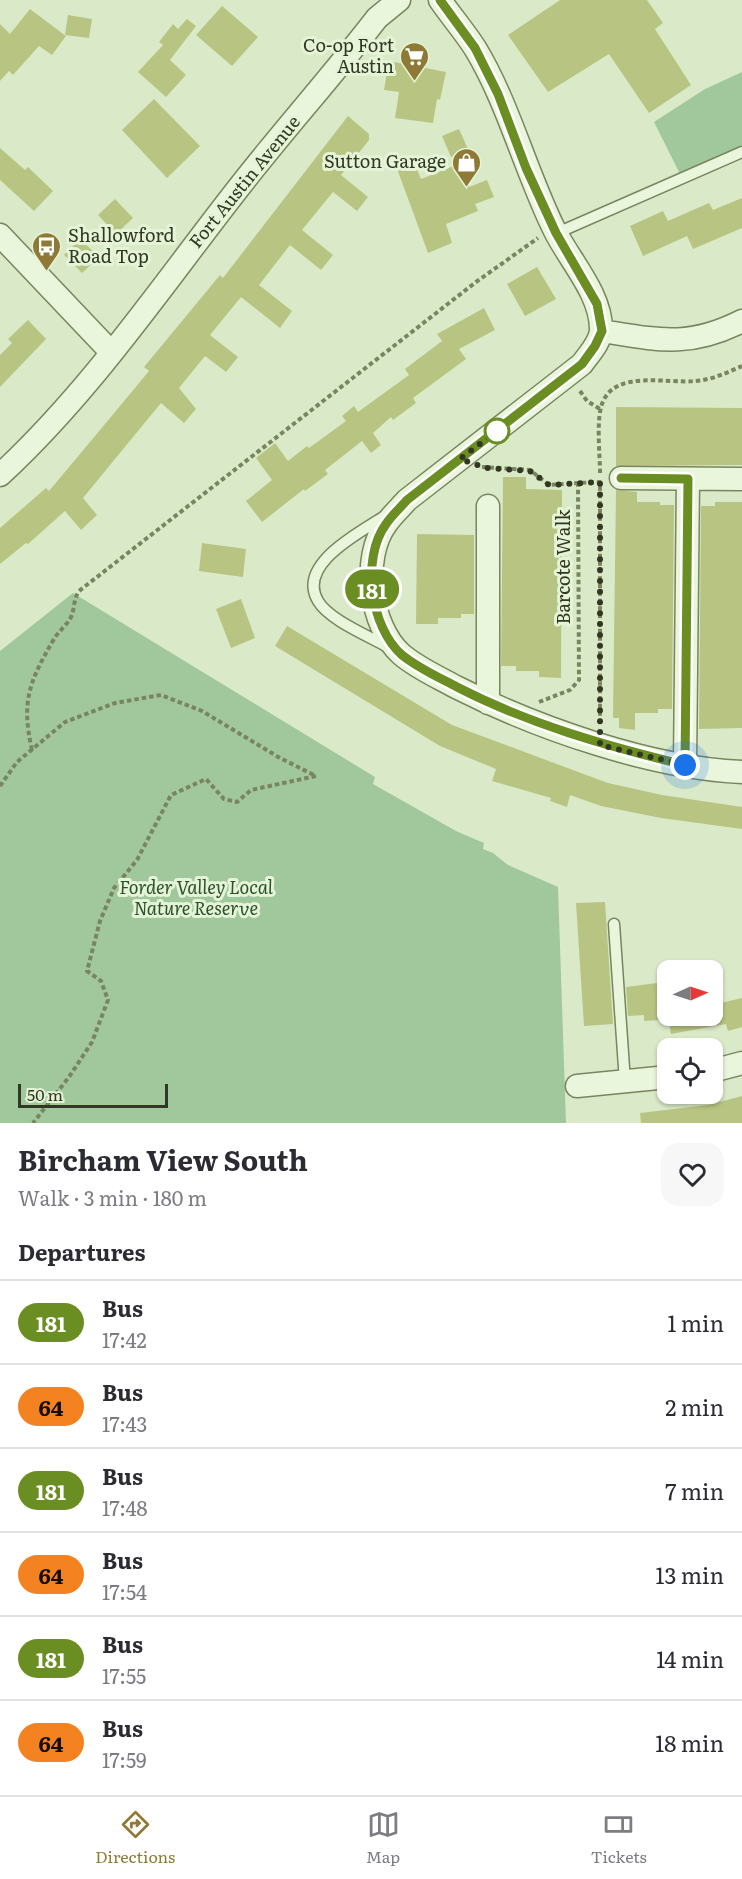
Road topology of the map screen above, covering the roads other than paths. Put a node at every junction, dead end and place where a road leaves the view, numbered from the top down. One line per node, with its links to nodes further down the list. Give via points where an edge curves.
1 (399, 0): 8 (street, Fort Austin Avenue, via 377,18 240,185)
2 (440, 0): 4 (street, via 475,48 498,94)
3 (742, 152): 4 (lane)
4 (555, 231): 7 (street, via 597,304)
5 (0, 235): 8 (street)
6 (742, 321): 7 (street, via 715,335 692,340)
7 (602, 331): 13 (street, via 589,355 570,376)
8 (111, 352): 9 (street, Fort Austin Avenue, via 31,446)
9 (0, 475)
10 (688, 479): 11 (street); 12 (street); 17 (street)
11 (742, 479)
12 (610, 480)
13 (407, 500): 15 (street, via 385,524 372,565 374,604); 15 (lane, via 334,551 319,565 313,585 318,602 334,616)
14 (488, 506): 16 (street)
15 (400, 654): 16 (street)
16 (488, 703): 17 (street, via 600,745)
17 (685, 765): 18 (street)
18 (742, 772)
19 (614, 924): 23 (lane)
20 (742, 1063): 21 (street)
21 (723, 1068)
22 (657, 1078): 23 (street)
23 (625, 1082): 24 (street)
24 (577, 1086)

